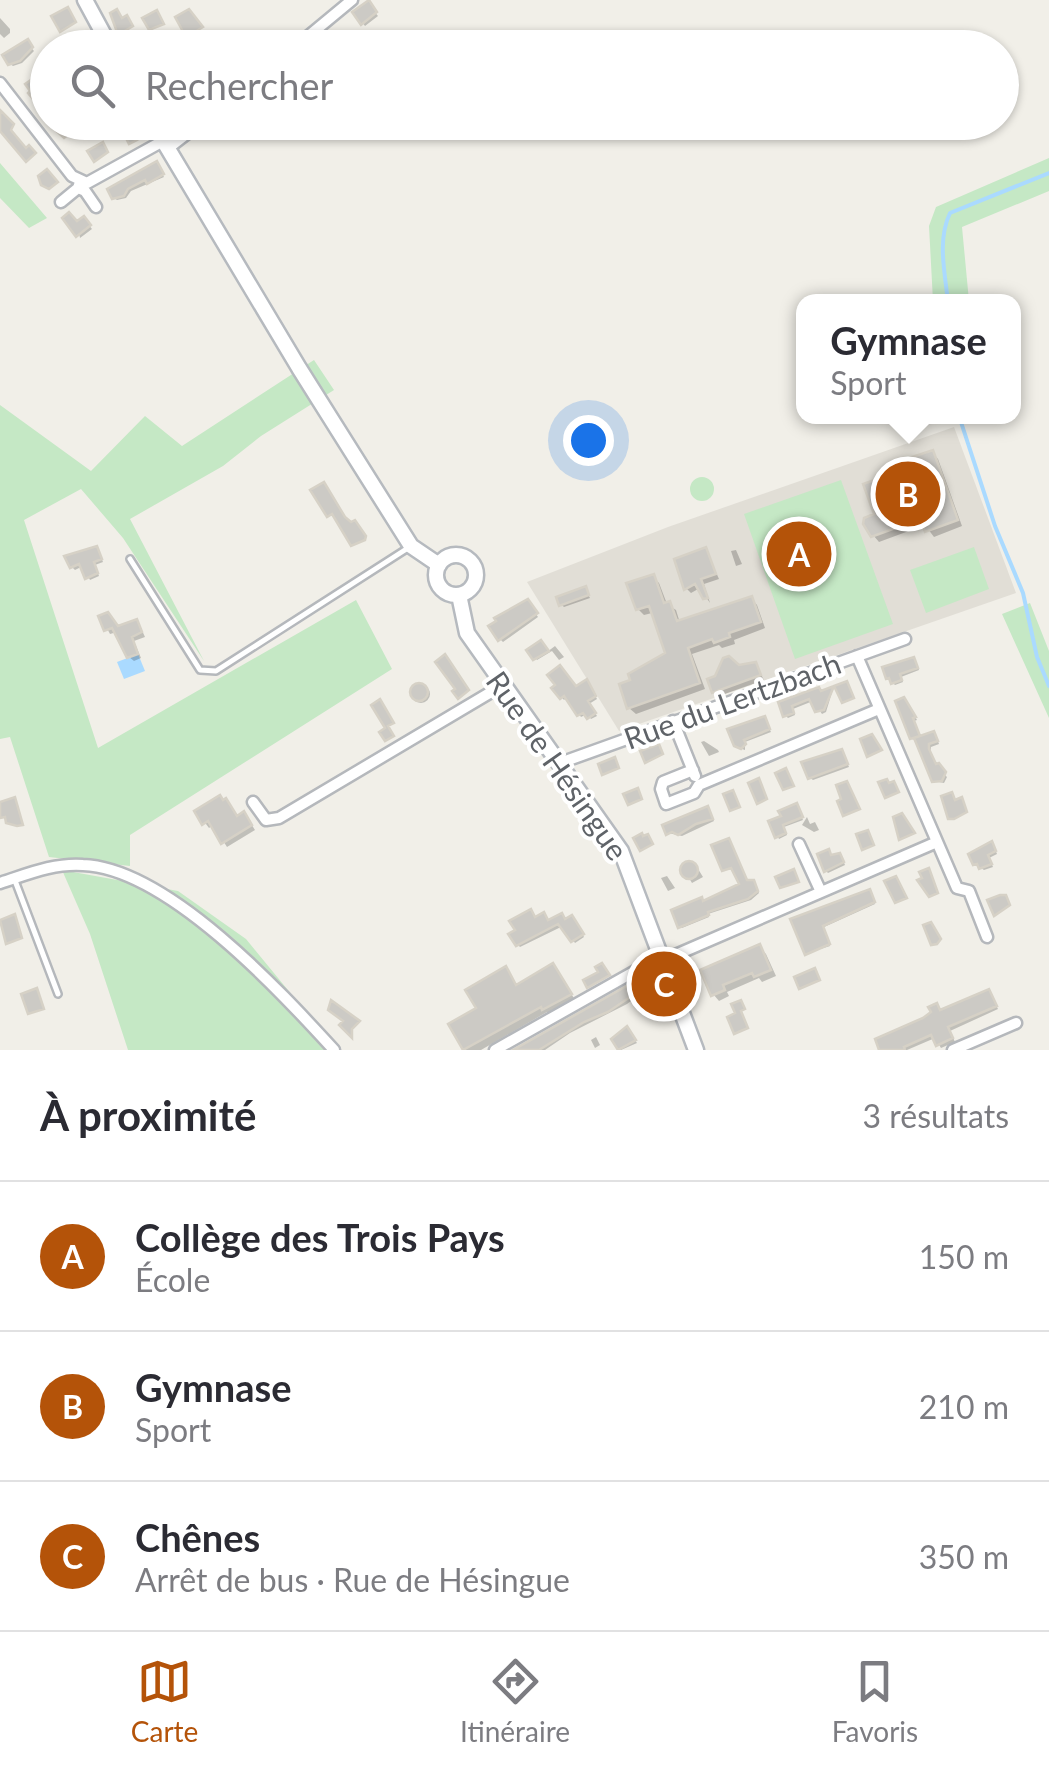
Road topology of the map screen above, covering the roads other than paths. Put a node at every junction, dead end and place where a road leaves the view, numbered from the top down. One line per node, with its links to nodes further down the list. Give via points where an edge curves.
1 (85, 0): 3 (main road)
2 (352, 0): 4 (street)
3 (101, 30)
4 (316, 30)
5 (0, 83): 6 (street)
6 (30, 122)
7 (44, 140): 11 (street)
8 (162, 140): 10 (main road)
9 (173, 140): 10 (street)
10 (165, 145): 11 (street); 14 (main road)
11 (79, 185): 12 (street); 13 (street)
12 (62, 202)
13 (96, 207)
14 (411, 546): 15 (lane, via 216,670 200,670); 16 (main road)
15 (130, 558)
16 (439, 565): 17 (main road, via 442,589); 17 (main road, via 456,555 476,569 473,587)
17 (459, 595): 20 (main road, Rue de Hésingue, via 466,633)
18 (905, 639): 19 (street, Rue du Lertzbach)
19 (857, 656): 21 (street); 22 (street, Rue du Lertzbach)
20 (503, 685): 23 (main road, Rue de Hésingue); 26 (street, via 279,818 266,820)
21 (878, 709): 25 (street); 27 (street)
22 (673, 721): 23 (street, Rue du Lertzbach); 24 (street)
23 (560, 763): 33 (main road, Rue de Hésingue, via 622,851)
24 (693, 770): 25 (street); 25 (street, via 663,782 666,804)
25 (699, 785)
26 (253, 802)
27 (937, 842): 31 (street); 32 (street, via 957,888 969,891)
28 (800, 844): 31 (street)
29 (14, 878): 30 (street); 34 (lane); 36 (street, via 82,864 138,881 244,956)
30 (0, 883)
31 (821, 892): 33 (street)
32 (987, 937)
33 (663, 958): 37 (street); 38 (main road, Rue de Hésingue)
34 (58, 994)
35 (1016, 1023): 39 (street)
36 (334, 1050)
37 (495, 1050)
38 (696, 1050)
39 (953, 1050)

